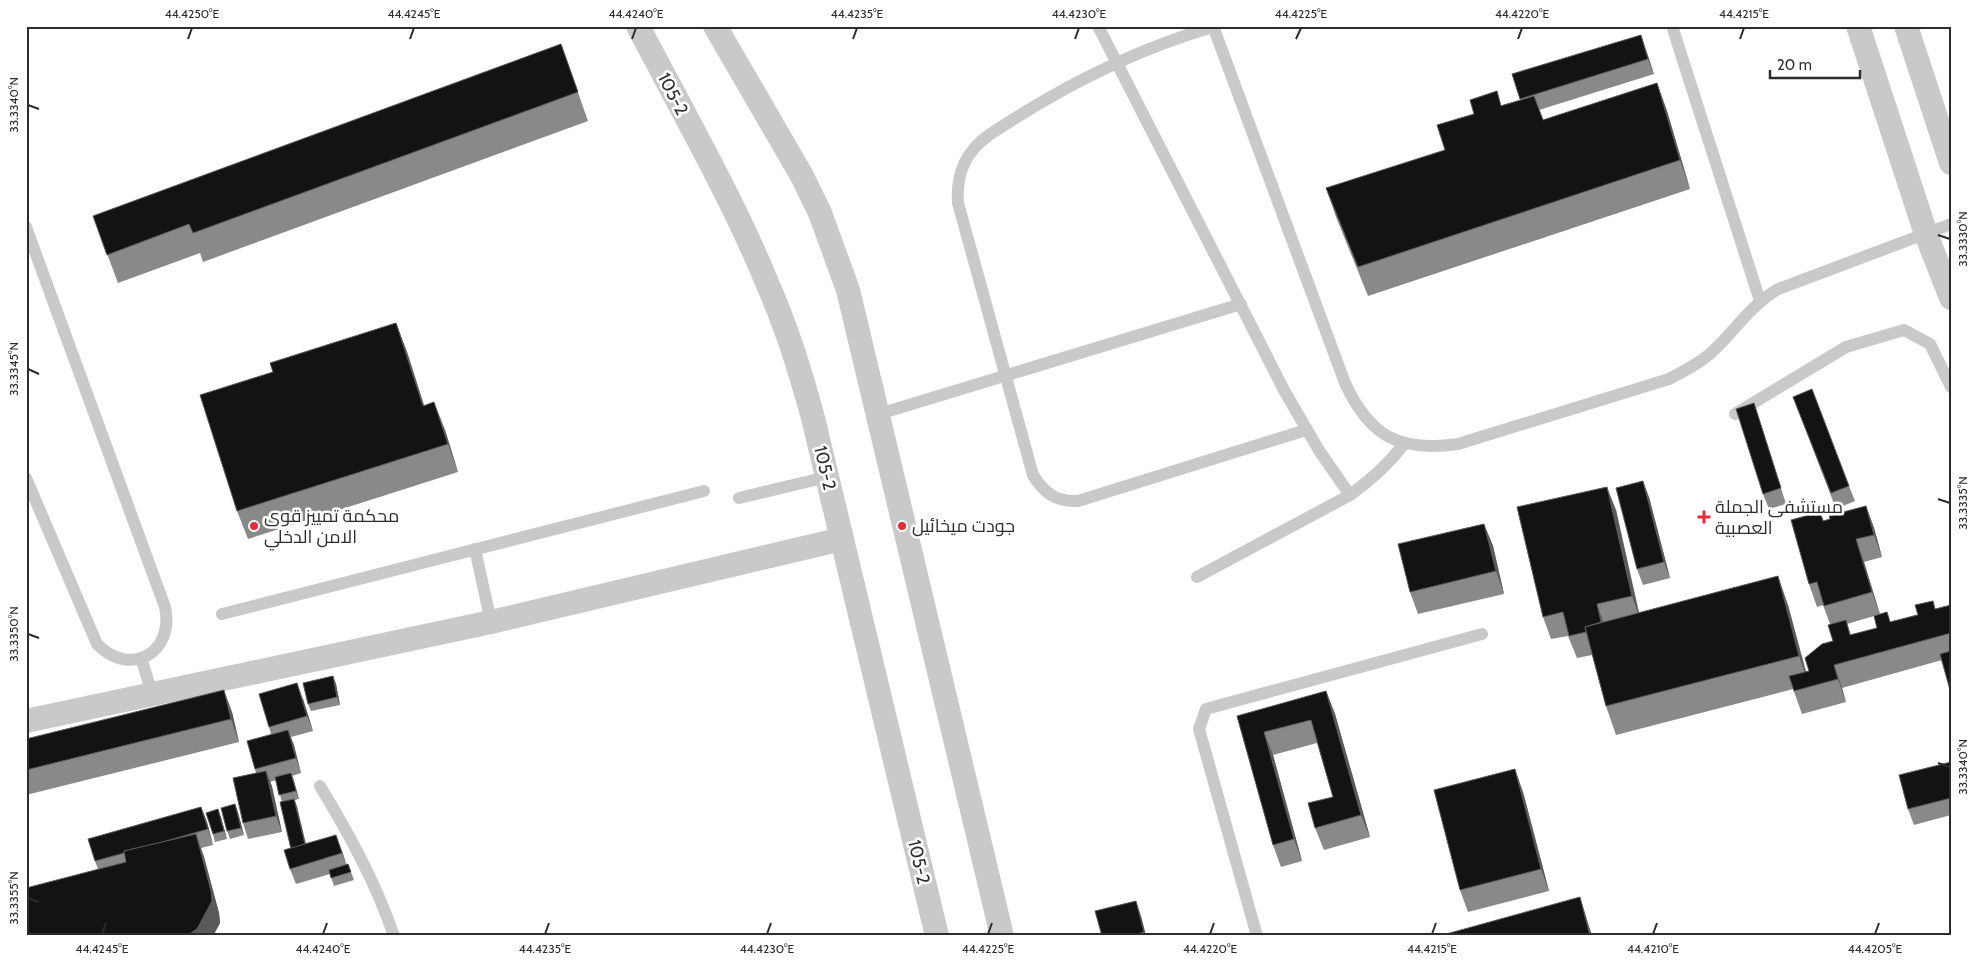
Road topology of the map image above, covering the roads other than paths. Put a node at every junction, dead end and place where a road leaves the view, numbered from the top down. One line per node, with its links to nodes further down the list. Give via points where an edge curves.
1 (638, 26): 23 (street, 105-2, via 768,284 800,373)
2 (715, 26): 19 (street, via 820,213 848,290)
3 (1098, 26): 9 (lane)
4 (1213, 26): 8 (lane); 22 (lane, via 1355,405 1375,427)
5 (1672, 26): 15 (lane)
6 (1858, 26): 13 (street)
7 (1906, 26): 10 (street)
8 (1177, 31): 9 (lane)
9 (1117, 63): 16 (lane); 17 (lane, via 1057,92 978,142 958,176 958,203)
10 (1951, 163)
11 (1951, 224): 13 (lane)
12 (26, 227): 34 (lane, via 165,607 167,628 164,637)
13 (1926, 234): 14 (street); 15 (lane, via 1776,290)
14 (1951, 298)
15 (1760, 300): 22 (lane, via 1712,352 1692,368 1669,379 1458,444 1432,448)
16 (1241, 304): 17 (lane); 21 (lane)
17 (1006, 375): 19 (lane); 21 (lane, via 1033,475 1047,494 1067,502 1088,499)
18 (1951, 387): 20 (lane, via 1930,344 1904,330 1846,347)
19 (879, 414): 40 (street)
20 (1735, 414)
21 (1306, 430): 26 (lane)
22 (1404, 444): 26 (lane, via 1372,480)
23 (827, 477): 27 (lane); 28 (street, 105-2)
24 (26, 478): 34 (lane, via 97,644 112,656 131,660)
25 (704, 491): 29 (lane)
26 (1350, 496): 30 (lane)
27 (739, 498)
28 (842, 539): 32 (street); 39 (street, 105-2)
29 (475, 549): 31 (lane); 32 (lane)
30 (1197, 577)
31 (222, 614)
32 (491, 622): 35 (street)
33 (1482, 634): 41 (lane, via 1206,709 1199,728)
34 (142, 658): 35 (lane)
35 (152, 693): 36 (street)
36 (26, 721)
37 (320, 786): 38 (lane, via 360,856)
38 (394, 936)
39 (937, 936)
40 (1002, 936)
41 (1257, 936)

